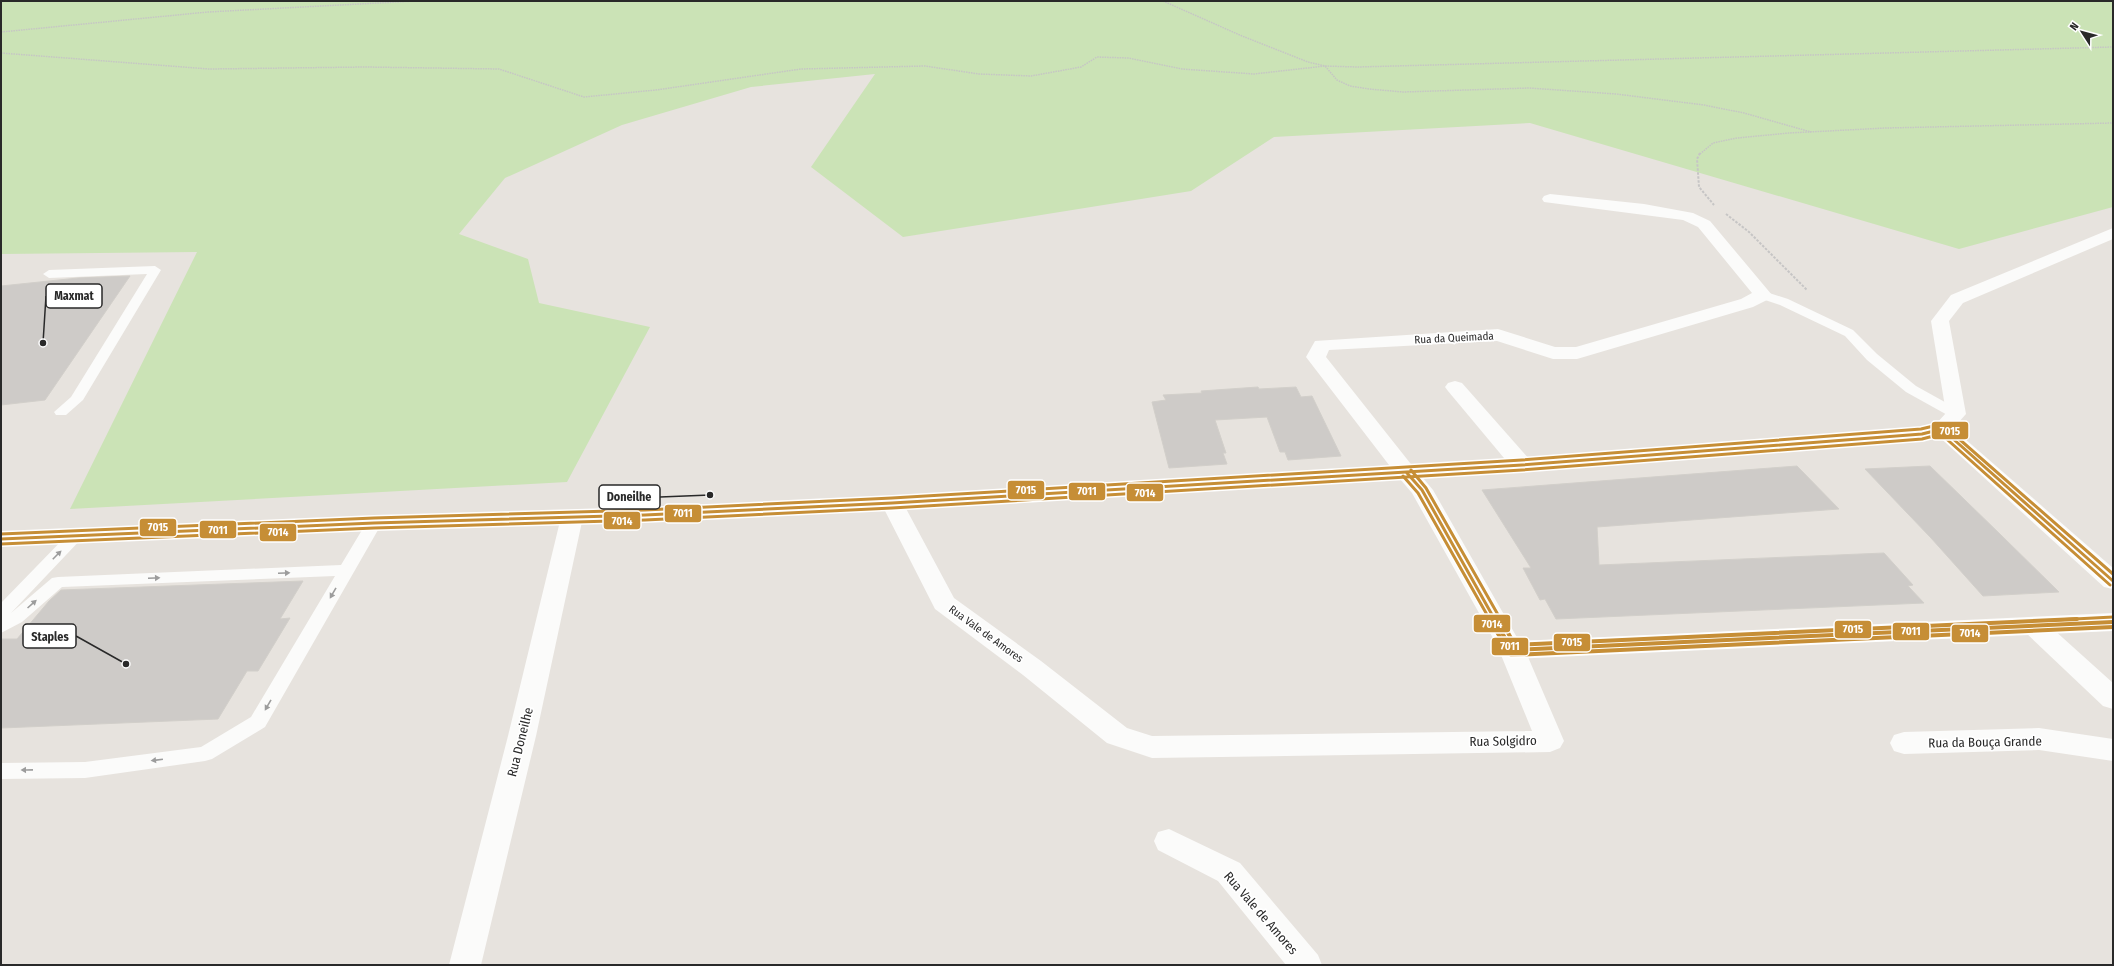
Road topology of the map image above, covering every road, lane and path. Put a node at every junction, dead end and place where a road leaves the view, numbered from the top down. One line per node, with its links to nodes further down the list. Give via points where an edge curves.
1 (416, 1): 3 (path, via 187,14)
2 (1163, 1): 6 (path, via 1242,36 1308,62)
3 (1, 32)
4 (2113, 47): 6 (path, via 1356,68)
5 (1, 53): 6 (path, via 208,69 499,68 584,97 656,90 801,69 925,66 979,74 1031,76 1081,67 1097,57 1128,58 1182,69 1254,74)
6 (1325, 66): 8 (path, via 1337,80 1369,90 1403,92 1529,88 1616,94 1730,110)
7 (2113, 123): 8 (path)
8 (1811, 132): 10 (path, via 1738,138 1713,143 1701,151 1697,158 1699,187)
9 (1550, 199): 15 (street, via 1688,216 1704,224)
10 (1714, 205)
11 (1720, 210): 14 (path, via 1749,232)
12 (2113, 233): 18 (street, via 1957,299 1940,321)
13 (49, 274): 17 (lane, via 155,270 76,400)
14 (1810, 294)
15 (1763, 295): 18 (lane, via 1784,302 1849,333 1872,357); 20 (street, Rua da Queimada, via 1747,303 1577,353 1553,353 1498,335 1322,345 1316,357)
16 (1455, 387): 19 (street)
17 (62, 412)
18 (1949, 422): 19 (street, via 1922,434); 27 (street)
19 (1522, 465): 20 (street)
20 (1407, 473): 21 (street); 32 (street, Rua da Queimada, via 1422,490)
21 (892, 503): 22 (street); 34 (street, Rua Vale de Amores, via 944,603 1032,668)
22 (572, 517): 23 (street); 39 (street, Rua Doneilhe, via 522,736)
23 (374, 523): 24 (street); 26 (lane)
24 (76, 536): 25 (street); 28 (lane, one-way to 24)
25 (1, 539)
26 (346, 570): 31 (lane, one-way to 26, via 16,618 58,582); 37 (lane, one-way to 37, via 258,722 205,754 85,770)
27 (2113, 581)
28 (1, 613)
29 (2113, 622): 30 (street)
30 (2034, 626): 32 (street); 33 (street)
31 (1, 627)
32 (1512, 650): 34 (street, Rua Solgidro, via 1550,741 1152,747)
33 (2113, 699)
34 (1117, 736)
35 (1904, 744): 36 (street, Rua da Bouça Grande, via 2039,739)
36 (2113, 750)
37 (1, 771)
38 (1170, 841): 40 (street, Rua Vale de Amores, via 1229,872)
39 (464, 965)
40 (1306, 965)

